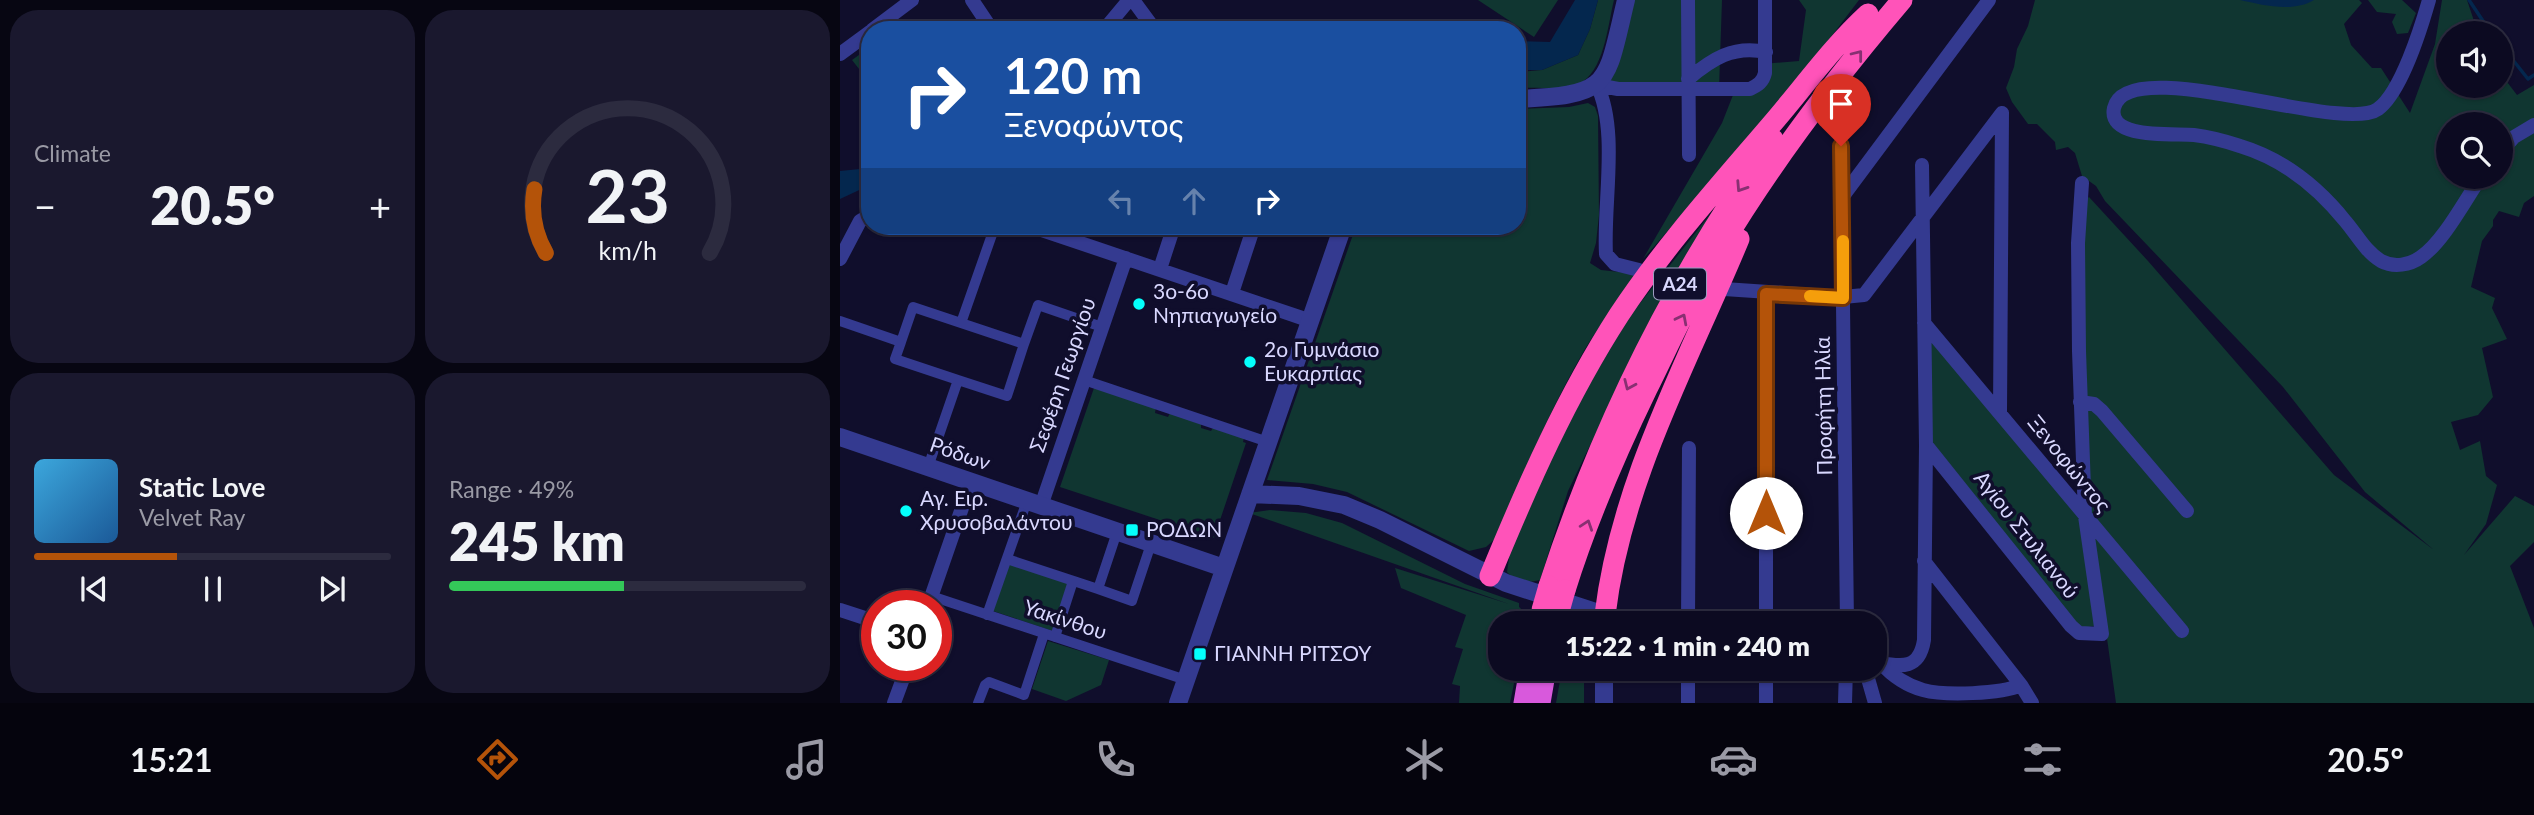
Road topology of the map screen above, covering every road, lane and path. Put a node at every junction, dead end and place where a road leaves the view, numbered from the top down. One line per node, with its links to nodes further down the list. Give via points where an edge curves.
1 (912, 0): 11 (street)
2 (972, 0): 12 (street)
3 (1130, 0): 13 (street); 14 (street)
4 (1626, 0): 19 (street, via 1609,65)
5 (1688, 0): 18 (street)
6 (1765, 0): 16 (street)
7 (1902, 0): 27 (highway, Α24, one-way to 7)
8 (1989, 0): 29 (street)
9 (2429, 0): 28 (street, via 2392,94 2367,114 2311,110 2217,92 2154,89 2124,95 2115,104 2113,116 2117,124 2132,131 2205,137 2270,158 2315,188 2368,250 2390,264 2409,263 2426,253)
10 (1874, 7): 71 (highway, via 1711,192 1631,298 1557,424); 73 (highway, Α24, one-way to 73, via 1769,145 1675,291 1595,459)
11 (884, 21)
12 (986, 21)
13 (1112, 21)
14 (1148, 21)
15 (861, 38): 17 (street)
16 (1766, 52): 18 (street, via 1743,49 1727,53 1709,62); 18 (street, via 1763,79 1750,89)
17 (840, 54)
18 (1688, 83): 19 (street, via 1618,89); 24 (street)
19 (1597, 85): 20 (street, via 1572,96); 40 (street, via 1606,122 1606,254 1615,264)
20 (1526, 99)
21 (2534, 125): 22 (street)
22 (2513, 138)
23 (1841, 146): 29 (street, Προφήτη Ηλία)
24 (1689, 155)
25 (1922, 164): 30 (street)
26 (2082, 183): 54 (street)
27 (1760, 189): 73 (highway, Α24, one-way to 27, via 1671,341 1706,273); 80 (highway, via 1643,461 1618,545)
28 (2472, 189)
29 (1843, 195): 44 (street, Προφήτη Ηλία)
30 (1924, 218): 44 (street, via 1867,293); 48 (street); 55 (street, via 2002,113)
31 (861, 224): 38 (street)
32 (992, 235): 47 (street)
33 (1057, 235): 37 (street)
34 (1171, 235): 39 (street)
35 (1251, 235): 42 (street)
36 (1340, 235): 46 (street)
37 (1126, 258): 39 (street); 49 (street, Σεφέρη Γεωργίου)
38 (840, 259)
39 (1160, 270): 42 (street)
40 (1639, 271)
41 (1724, 289): 43 (street)
42 (1232, 293): 46 (street)
43 (1766, 294): 44 (street); 82 (street)
44 (1843, 298): 83 (street, Προφήτη Ηλία)
45 (840, 321): 50 (street)
46 (1311, 321): 57 (street)
47 (961, 323): 50 (street, via 913,307); 51 (street)
48 (1924, 323): 55 (street, Ξενοφώντος); 58 (street)
49 (1102, 327): 51 (street, via 1038,305); 53 (street, Σεφέρη Γεωργίου)
50 (901, 342): 52 (street, via 895,359)
51 (1024, 344): 52 (street, via 1007,396)
52 (958, 380): 60 (street)
53 (1084, 380): 57 (street); 63 (street, Σεφέρη Γεωργίου)
54 (2080, 402): 64 (street, via 2102,411); 65 (street)
55 (2000, 412): 65 (street, Ξενοφώντος)
56 (840, 437): 60 (street, Ρόδων)
57 (1268, 442): 62 (street)
58 (1926, 445): 65 (street, Αγίου Στυλιανού, via 2075,630 2102,634); 69 (street)
59 (1689, 448): 81 (street)
60 (928, 467): 61 (street, Ρόδων)
61 (971, 482): 63 (street, Ρόδων); 75 (street)
62 (1250, 494): 70 (street); 71 (street, via 1337,502)
63 (1034, 504): 66 (street, Ρόδων); 68 (street)
64 (2187, 512)
65 (2085, 516): 86 (street, Ξενοφώντος)
66 (1117, 532): 67 (street, Ρόδων); 74 (street)
67 (1151, 544): 70 (street, Ρόδων); 74 (street, via 1132,601)
68 (1007, 559): 72 (street); 84 (street)
69 (1924, 561): 88 (street, via 1922,653 1898,666); 99 (street)
70 (1224, 568): 90 (street)
71 (1490, 576): 79 (street)
72 (1073, 581): 74 (street); 87 (street)
73 (1557, 588): 78 (highway, Α24, bridge)
74 (1098, 589)
75 (934, 590)
76 (952, 606): 84 (street, Υακίνθου)
77 (840, 610): 85 (street)
78 (1551, 611)
79 (1582, 611)
80 (1606, 611)
81 (1688, 611)
82 (1766, 611)
83 (1847, 611)
84 (988, 615): 87 (street, Υακίνθου)
85 (861, 617)
86 (2182, 631)
87 (1049, 635): 90 (street, Υακίνθου); 100 (street)
88 (1887, 664)
89 (1887, 670): 99 (street, via 1907,684 1931,691 2002,691)
90 (1186, 680): 103 (street)
91 (902, 681): 101 (street)
92 (1527, 681): 104 (highway)
93 (1545, 681): 105 (highway)
94 (1604, 681): 106 (street)
95 (1688, 681): 107 (street)
96 (1766, 681): 108 (street)
97 (1846, 681): 109 (street)
98 (1869, 681): 110 (street)
99 (2021, 685): 111 (street)
100 (1023, 699): 102 (street, via 989,682)
101 (894, 703)
102 (978, 703)
103 (1178, 703)
104 (1523, 703)
105 (1541, 703)
106 (1604, 703)
107 (1688, 703)
108 (1766, 703)
109 (1845, 703)
110 (1875, 703)
111 (2032, 703)

